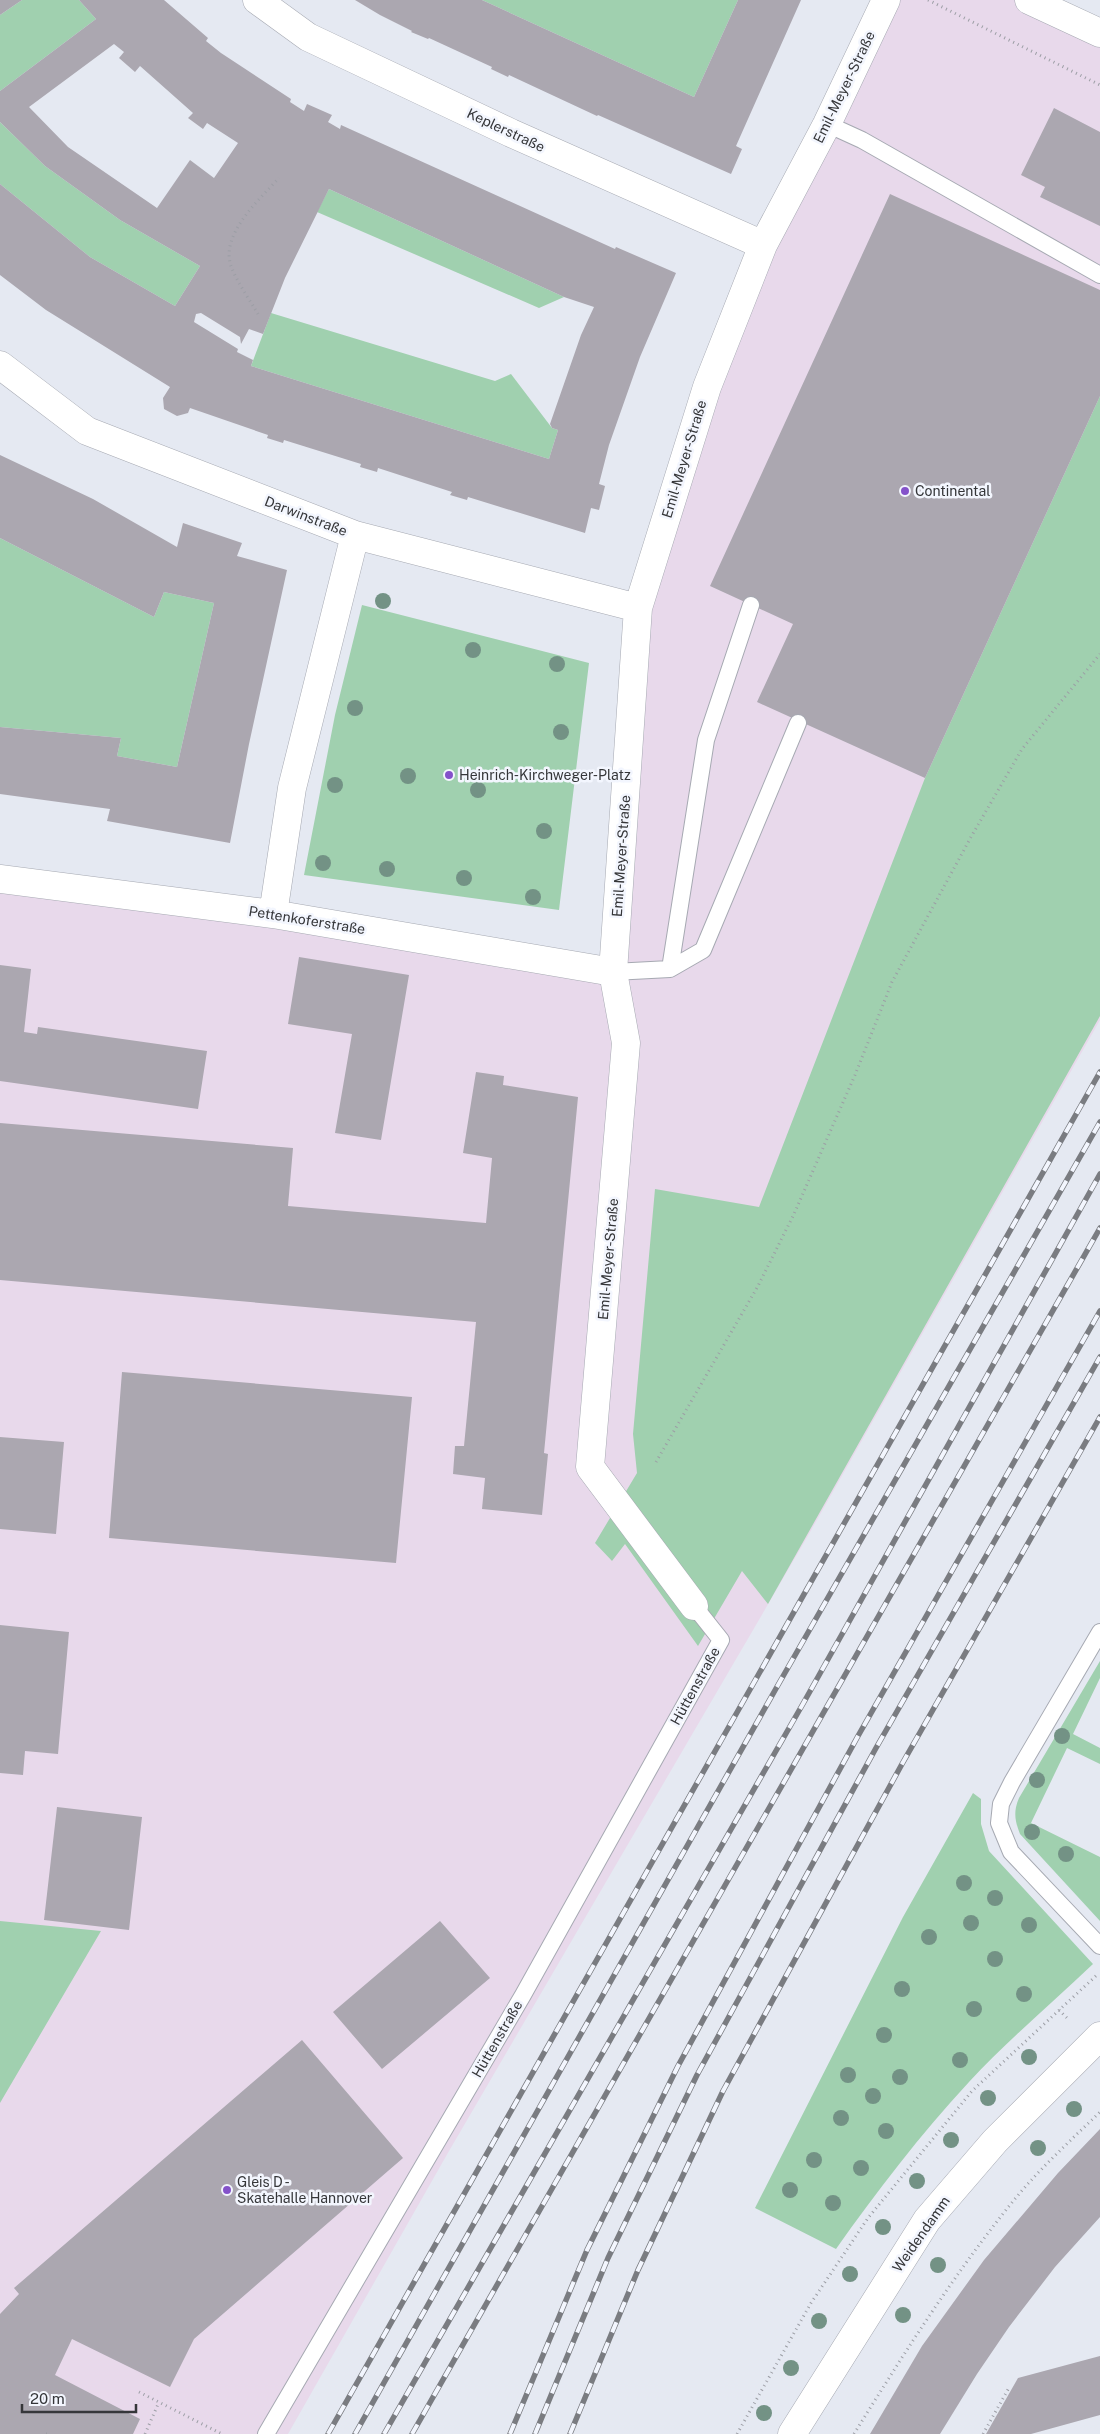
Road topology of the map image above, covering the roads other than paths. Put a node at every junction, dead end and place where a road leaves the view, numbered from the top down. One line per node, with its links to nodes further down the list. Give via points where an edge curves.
1 (258, 0): 6 (street, Keplerstraße, via 308,37 511,133)
2 (886, 0): 5 (street, Emil-Meyer-Straße)
3 (1029, 0): 4 (street)
4 (1100, 33)
5 (827, 124): 6 (street, Emil-Meyer-Straße); 7 (lane, via 862,140)
6 (763, 245): 11 (street, Emil-Meyer-Straße, via 707,387)
7 (1100, 275)
8 (0, 365): 9 (street, Darwinstraße, via 87,431)
9 (355, 535): 11 (street, Darwinstraße); 14 (street, via 292,788)
10 (751, 605): 15 (lane, via 706,740)
11 (638, 608): 16 (street, Emil-Meyer-Straße)
12 (798, 723): 15 (lane, via 703,950)
13 (0, 879): 14 (street, Pettenkoferstraße)
14 (273, 914): 16 (street, Pettenkoferstraße)
15 (670, 969): 16 (lane)
16 (613, 972): 17 (street, Emil-Meyer-Straße, via 626,1043 590,1467)
17 (694, 1606): 21 (lane, Hüttenstraße, via 721,1640 523,1995)
18 (1100, 1632): 19 (lane, via 1012,1782 1001,1804 999,1823 1011,1852)
19 (1100, 1946)
20 (1100, 2036): 22 (street, Weidendamm, via 995,2141 927,2220)
21 (266, 2434)
22 (792, 2434)

